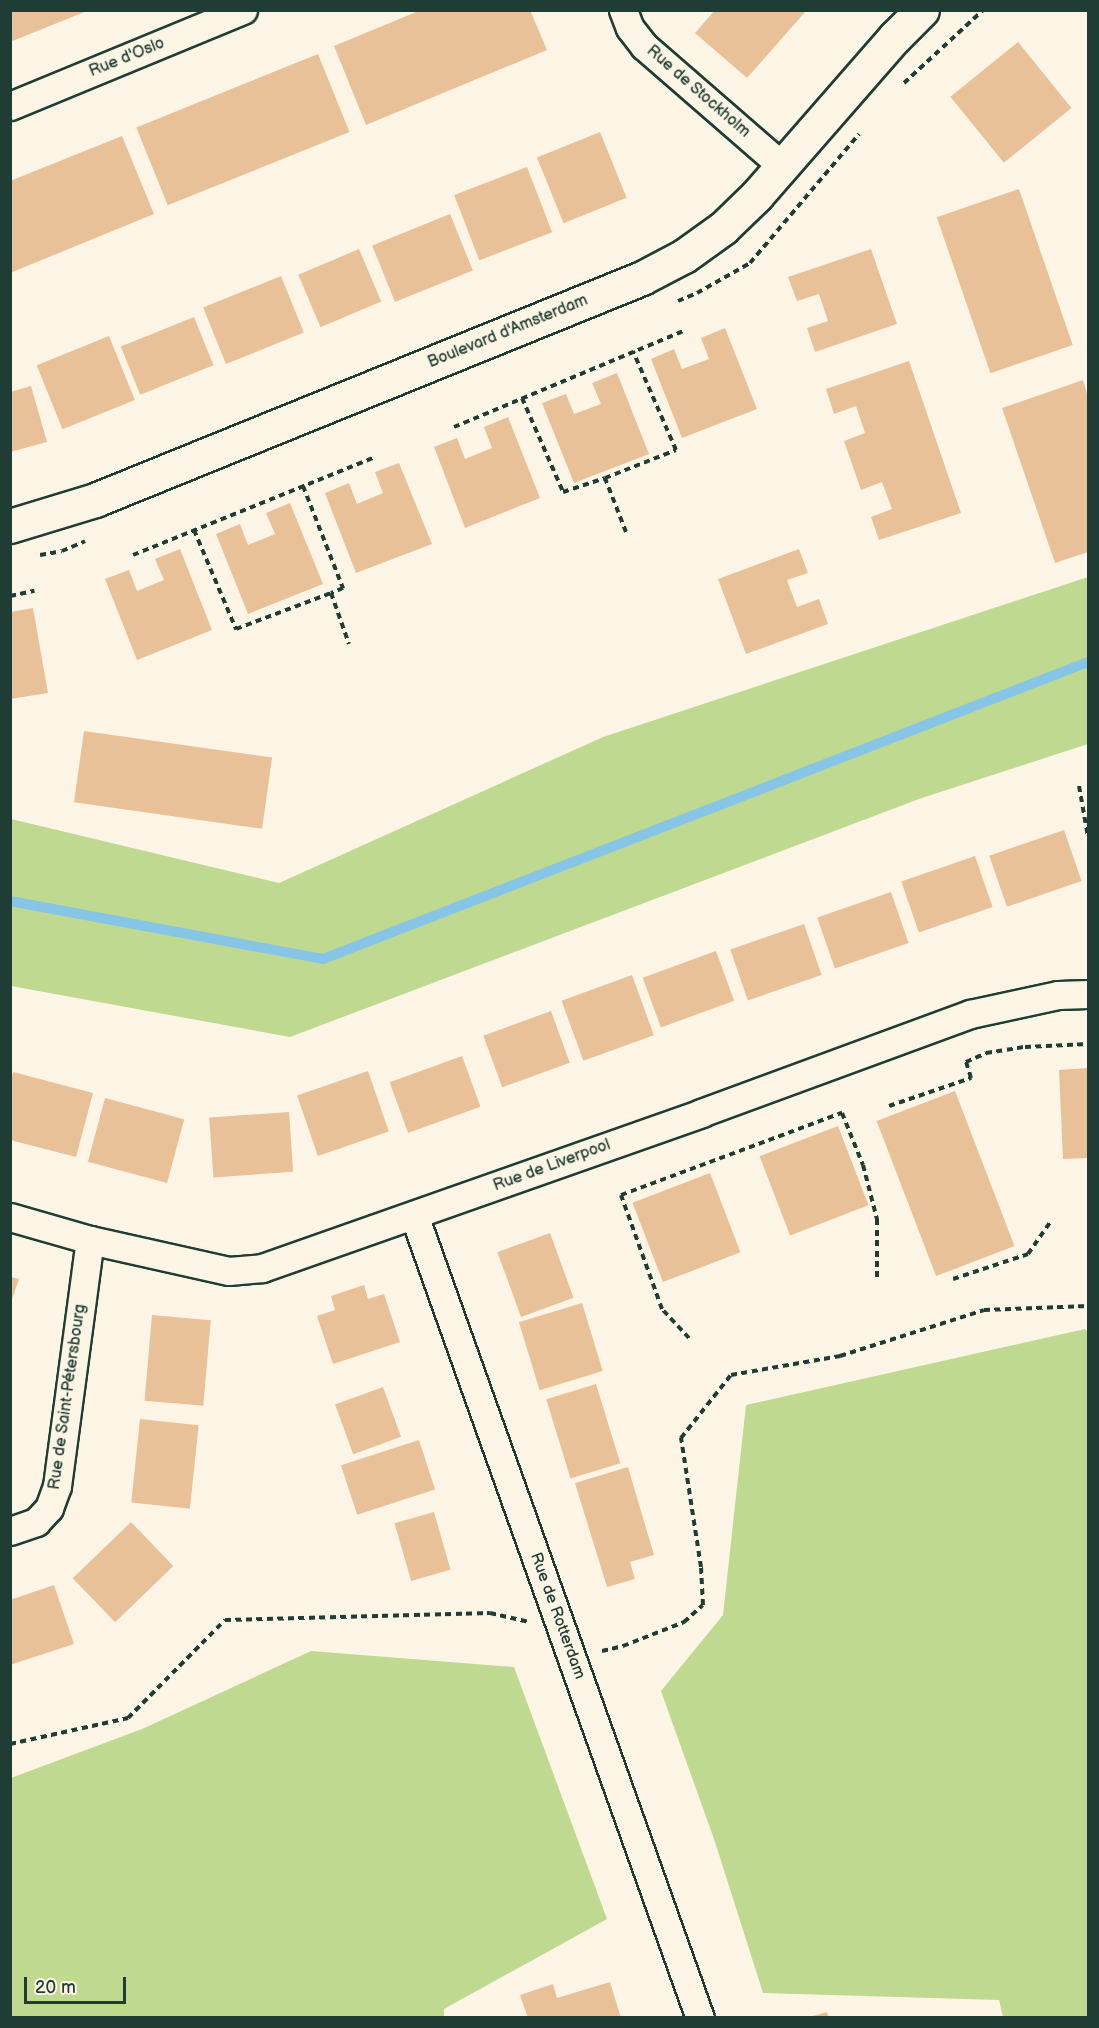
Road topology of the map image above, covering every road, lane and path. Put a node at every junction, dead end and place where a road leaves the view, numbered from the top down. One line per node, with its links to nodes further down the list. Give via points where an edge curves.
1 (243, 10): 4 (street, Rue d'Oslo)
2 (623, 10): 5 (street, Rue de Stockholm, via 630,28 644,45)
3 (922, 10): 5 (street, Boulevard d'Amsterdam)
4 (10, 106)
5 (782, 166): 13 (street, Boulevard d'Amsterdam, via 723,228 684,256 642,278 95,500)
6 (684, 331): 7 (path)
7 (633, 351): 8 (path); 11 (path, via 676,450)
8 (522, 398): 9 (path); 11 (path, via 563,492)
9 (454, 427)
10 (375, 457): 12 (path)
11 (605, 478): 15 (path)
12 (303, 486): 14 (path); 18 (path, via 343,588)
13 (10, 526)
14 (194, 530): 16 (path); 18 (path, via 236,629)
15 (627, 532)
16 (133, 555)
17 (34, 591): 19 (path)
18 (331, 593): 20 (path)
19 (10, 596)
20 (349, 644)
21 (1079, 786): 22 (path)
22 (1089, 837)
23 (1089, 994): 26 (street, Rue de Liverpool, via 1058,996 970,1014)
24 (1089, 1044): 25 (path, via 986,1053 966,1062 971,1078)
25 (889, 1106)
26 (414, 1215): 29 (street, Rue de Liverpool, via 262,1268 229,1271); 35 (street, Rue de Rotterdam)
27 (10, 1217): 29 (street, Rue de Liverpool)
28 (1051, 1221): 31 (path, via 1028,1254)
29 (90, 1240): 34 (street, Rue de Saint-Pétersbourg, via 57,1486 49,1508 36,1522)
30 (876, 1278): 33 (path, via 877,1219 863,1165 842,1113 621,1195 662,1309)
31 (953, 1279)
32 (1089, 1306): 36 (path, via 984,1310 840,1356 731,1375 681,1438 703,1605 684,1622 624,1646)
33 (689, 1338)
34 (10, 1531)
35 (561, 1627): 36 (street, Rue de Rotterdam); 37 (path, via 490,1613 225,1620 128,1718)
36 (572, 1659): 38 (street, Rue de Rotterdam)
37 (10, 1744)
38 (700, 2018)

